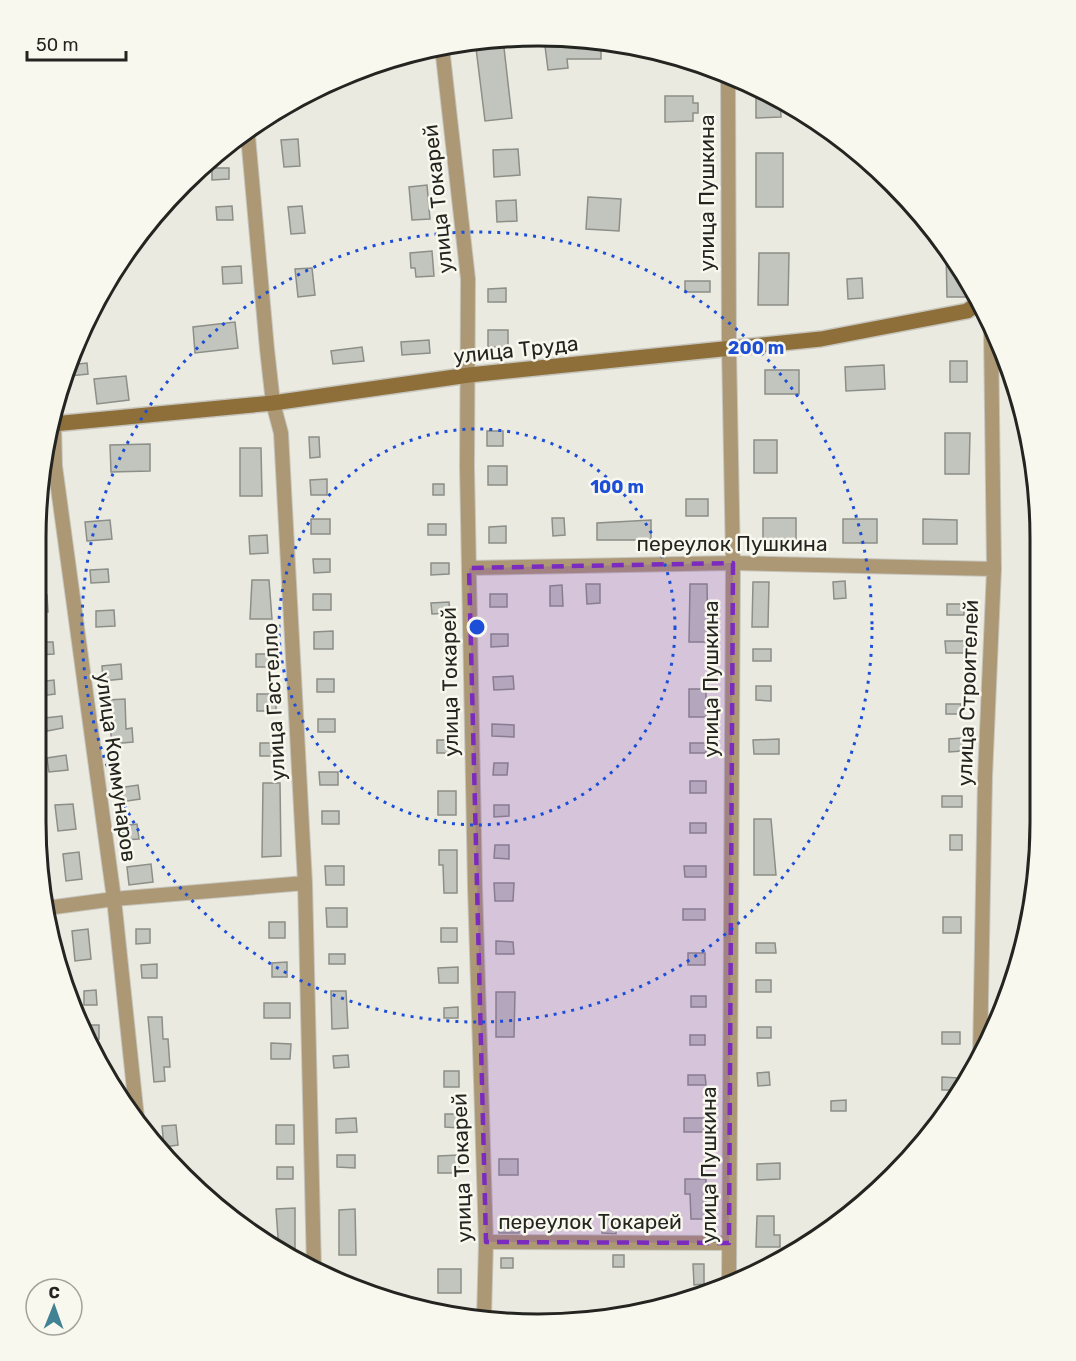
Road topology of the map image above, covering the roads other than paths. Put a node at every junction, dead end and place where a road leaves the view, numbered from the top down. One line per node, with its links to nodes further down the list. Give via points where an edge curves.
1 (443, 56): 7 (street, улица Токарей, via 468,279)
2 (728, 85): 6 (street, улица Пушкина)
3 (248, 141): 8 (street, улица Гастелло)
4 (972, 308): 6 (street, улица Труда, via 832,337)
5 (991, 348): 13 (street, улица Строителей)
6 (729, 349): 7 (street, улица Труда); 11 (street, улица Пушкина)
7 (469, 375): 8 (street, улица Труда); 12 (street, улица Токарей)
8 (273, 403): 9 (street, улица Труда); 14 (street, улица Гастелло, via 281,433)
9 (60, 423)
10 (55, 446): 15 (street, улица Коммунаров)
11 (733, 563): 12 (street, переулок Пушкина); 13 (street, переулок Пушкина); 20 (street, улица Пушкина)
12 (469, 568): 19 (street, улица Токарей)
13 (994, 569): 17 (street, улица Строителей)
14 (305, 883): 15 (street); 21 (street, улица Гастелло)
15 (114, 899): 16 (street); 18 (street, улица Коммунаров)
16 (54, 907)
17 (980, 1037)
18 (136, 1105)
19 (486, 1242): 20 (street, переулок Токарей); 23 (street, улица Токарей)
20 (729, 1243): 22 (street, улица Пушкина)
21 (314, 1260)
22 (729, 1276)
23 (484, 1311)

